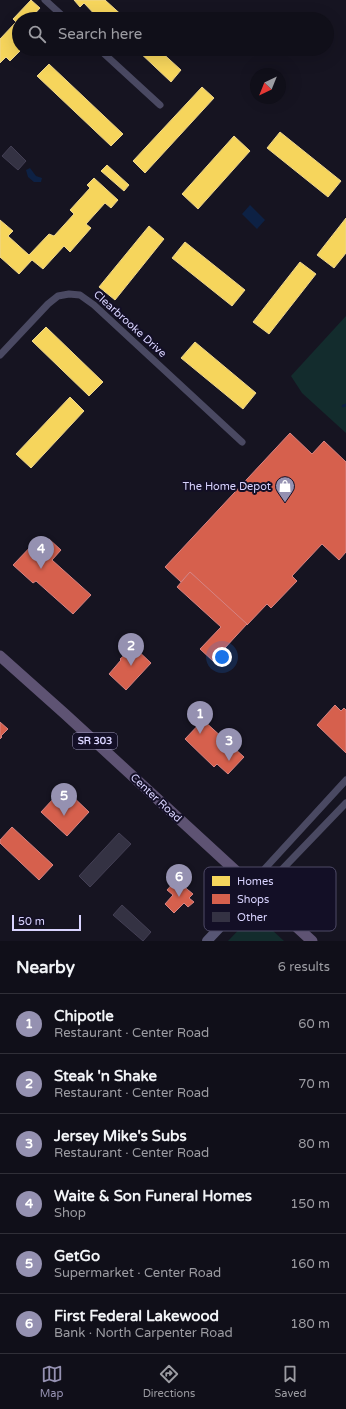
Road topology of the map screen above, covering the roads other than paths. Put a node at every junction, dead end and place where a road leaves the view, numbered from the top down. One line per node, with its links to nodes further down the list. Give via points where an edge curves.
1 (45, 0): 2 (street)
2 (58, 12)
3 (107, 56): 4 (street)
4 (160, 104)
5 (0, 355): 6 (street, Clearbrooke Drive, via 58,296 80,295 94,305)
6 (242, 442)
7 (0, 656): 10 (main road, Center Road / SR 303)
8 (346, 780): 11 (street)
9 (346, 803): 12 (street)
10 (232, 867)
11 (265, 867)
12 (285, 867)
13 (216, 931): 15 (street)
14 (301, 931): 16 (main road, Center Road / SR 303)
15 (207, 941)
16 (312, 941)

